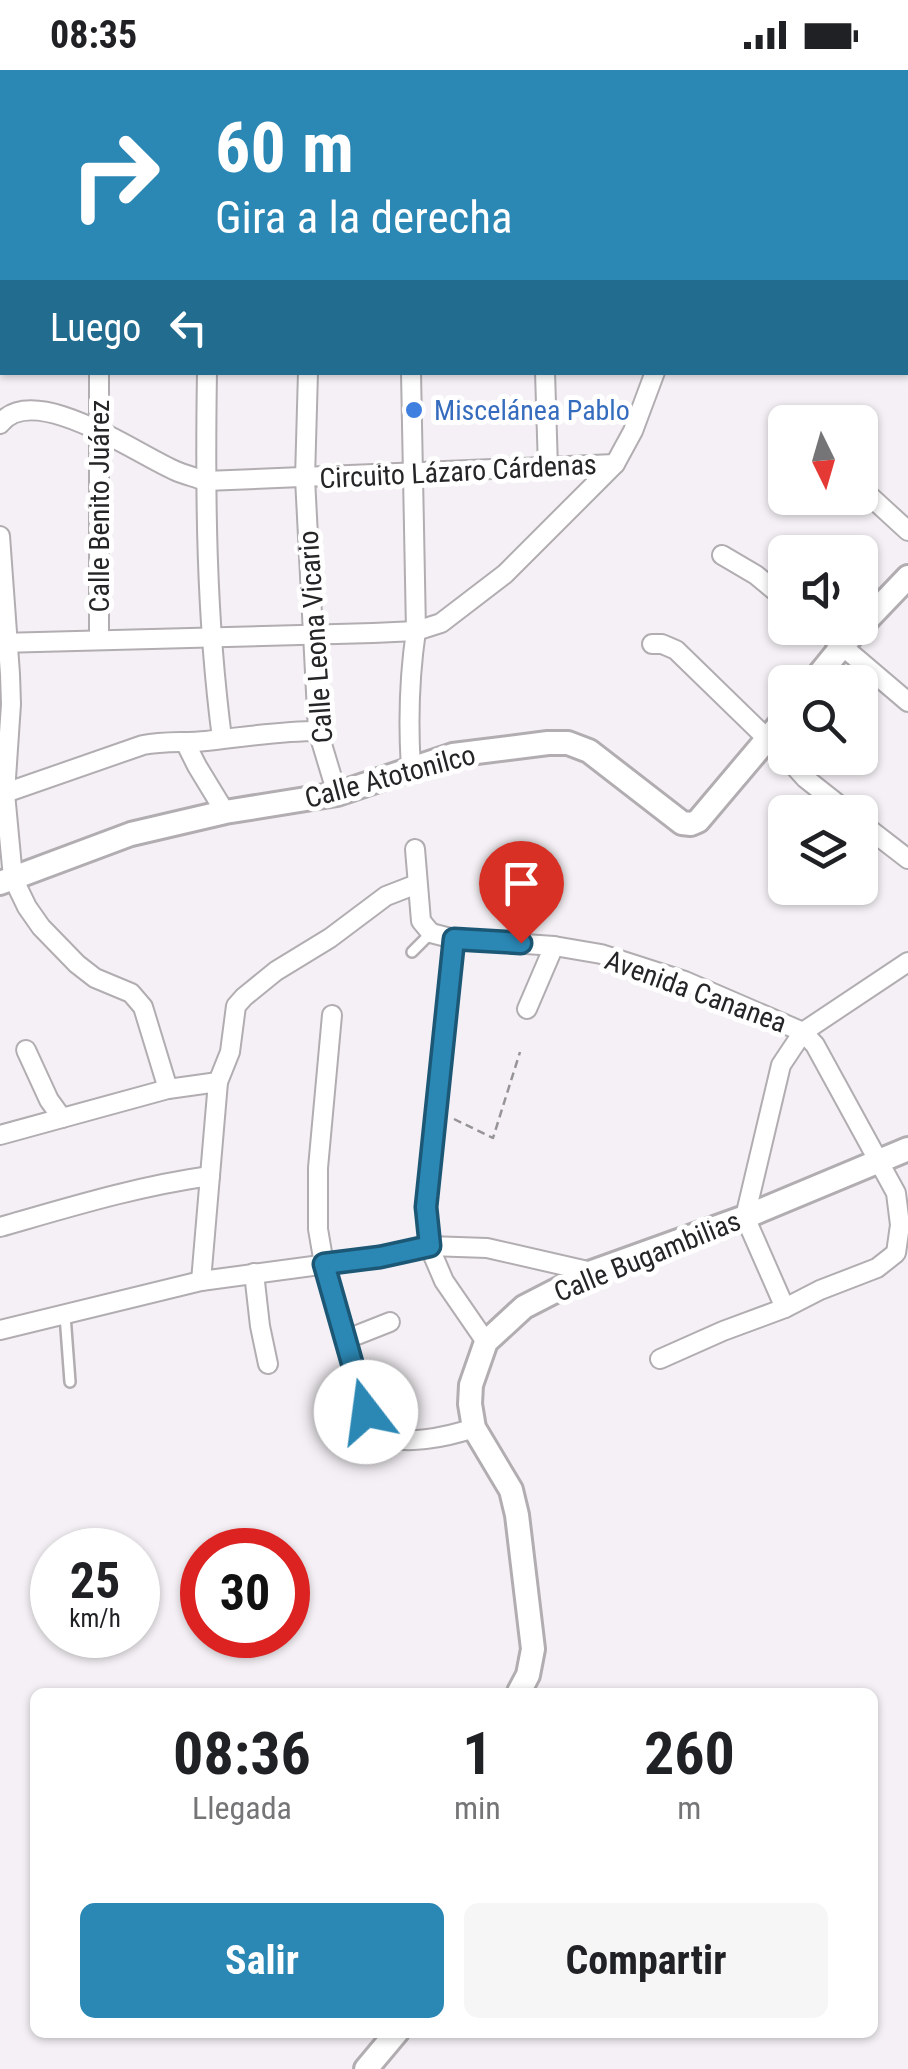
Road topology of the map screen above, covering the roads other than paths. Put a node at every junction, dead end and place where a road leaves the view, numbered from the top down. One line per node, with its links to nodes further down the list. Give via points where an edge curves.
1 (99, 375): 8 (street, Calle Benito Juárez)
2 (207, 375): 13 (street)
3 (308, 375): 12 (street, Calle Leona Vicario)
4 (411, 375): 11 (street)
5 (545, 375): 10 (street)
6 (654, 375): 9 (street)
7 (4, 420): 8 (street, Circuito Lázaro Cárdenas, via 20,410 45,412)
8 (98, 430): 13 (street, Circuito Lázaro Cárdenas); 24 (street, Calle Benito Juárez)
9 (615, 464): 10 (street, Circuito Lázaro Cárdenas); 21 (street, Circuito Lázaro Cárdenas, via 505,574 441,624)
10 (548, 468): 11 (street, Circuito Lázaro Cárdenas)
11 (411, 474): 12 (street, Circuito Lázaro Cárdenas); 21 (street)
12 (304, 478): 13 (street, Circuito Lázaro Cárdenas); 22 (street, Calle Leona Vicario)
13 (205, 481): 23 (street)
14 (878, 504): 15 (street)
15 (908, 531)
16 (0, 536): 25 (street)
17 (722, 555): 19 (street)
18 (908, 577): 20 (street)
19 (768, 585)
20 (878, 608)
21 (416, 631): 22 (street, Circuito Lázaro Cárdenas); 35 (street, via 408,711)
22 (311, 634): 23 (street, Circuito Lázaro Cárdenas); 30 (street, Calle Leona Vicario)
23 (212, 638): 24 (street, Circuito Lázaro Cárdenas); 32 (street)
24 (99, 640): 25 (street, Circuito Lázaro Cárdenas)
25 (4, 643): 37 (street, via 11,704)
26 (652, 644): 31 (street, via 676,650)
27 (843, 645): 28 (street); 29 (street)
28 (827, 665)
29 (908, 702)
30 (318, 732): 32 (street); 38 (street, Calle Leona Vicario)
31 (768, 737)
32 (222, 738): 34 (street)
33 (768, 739): 35 (street, Calle Atotonilco, via 691,824 568,742 454,755)
34 (185, 742): 37 (street, via 143,745); 40 (street)
35 (411, 769): 38 (street, Calle Atotonilco)
36 (802, 775): 39 (street)
37 (4, 793): 44 (street)
38 (338, 794): 40 (street, Calle Atotonilco)
39 (826, 795)
40 (225, 812): 44 (street, Calle Atotonilco, via 130,834)
41 (878, 836): 43 (street)
42 (415, 850): 45 (street)
43 (908, 859)
44 (6, 881): 56 (street, via 77,964 143,1007)
45 (417, 884): 46 (street, via 421,921); 55 (street, via 386,896 244,996)
46 (431, 933): 47 (street, Avenida Cananea); 49 (lane)
47 (454, 939): 48 (street, Avenida Cananea); 64 (street, via 426,1207)
48 (554, 946): 51 (street); 53 (street, Avenida Cananea, via 647,967)
49 (412, 952)
50 (908, 962): 53 (street)
51 (527, 1010)
52 (332, 1016): 65 (street, via 318,1168)
53 (803, 1032): 60 (street, Avenida Cananea); 62 (street, via 781,1065)
54 (26, 1050): 57 (street)
55 (218, 1082): 56 (street); 61 (street)
56 (168, 1089): 57 (street)
57 (62, 1118): 58 (street)
58 (0, 1135)
59 (908, 1150): 60 (street, Calle Bugambilias)
60 (880, 1161): 62 (street, Calle Bugambilias); 69 (street, Avenida Cananea, via 896,1193 896,1253 877,1268)
61 (210, 1176): 63 (street); 68 (street)
62 (745, 1218): 67 (street, Calle Bugambilias); 69 (street)
63 (0, 1226)
64 (430, 1246): 65 (street); 67 (street, via 487,1248); 74 (street, via 444,1280)
65 (324, 1264): 66 (street); 73 (street)
66 (254, 1272): 68 (street); 76 (street)
67 (592, 1272): 74 (street, Calle Bugambilias, via 524,1307)
68 (201, 1281): 70 (street)
69 (785, 1308): 75 (street)
70 (65, 1314): 72 (street); 77 (lane)
71 (390, 1322): 73 (street)
72 (0, 1330)
73 (347, 1340): 78 (street, via 366,1412 381,1436 410,1440)
74 (486, 1342): 78 (street, Calle Bugambilias, via 471,1385)
75 (660, 1358)
76 (268, 1364)
77 (70, 1382)
78 (474, 1428): 79 (street, Calle Bugambilias, via 511,1490 517,1515 533,1649)
79 (521, 1688)
80 (392, 2038): 81 (street)
81 (366, 2069)

